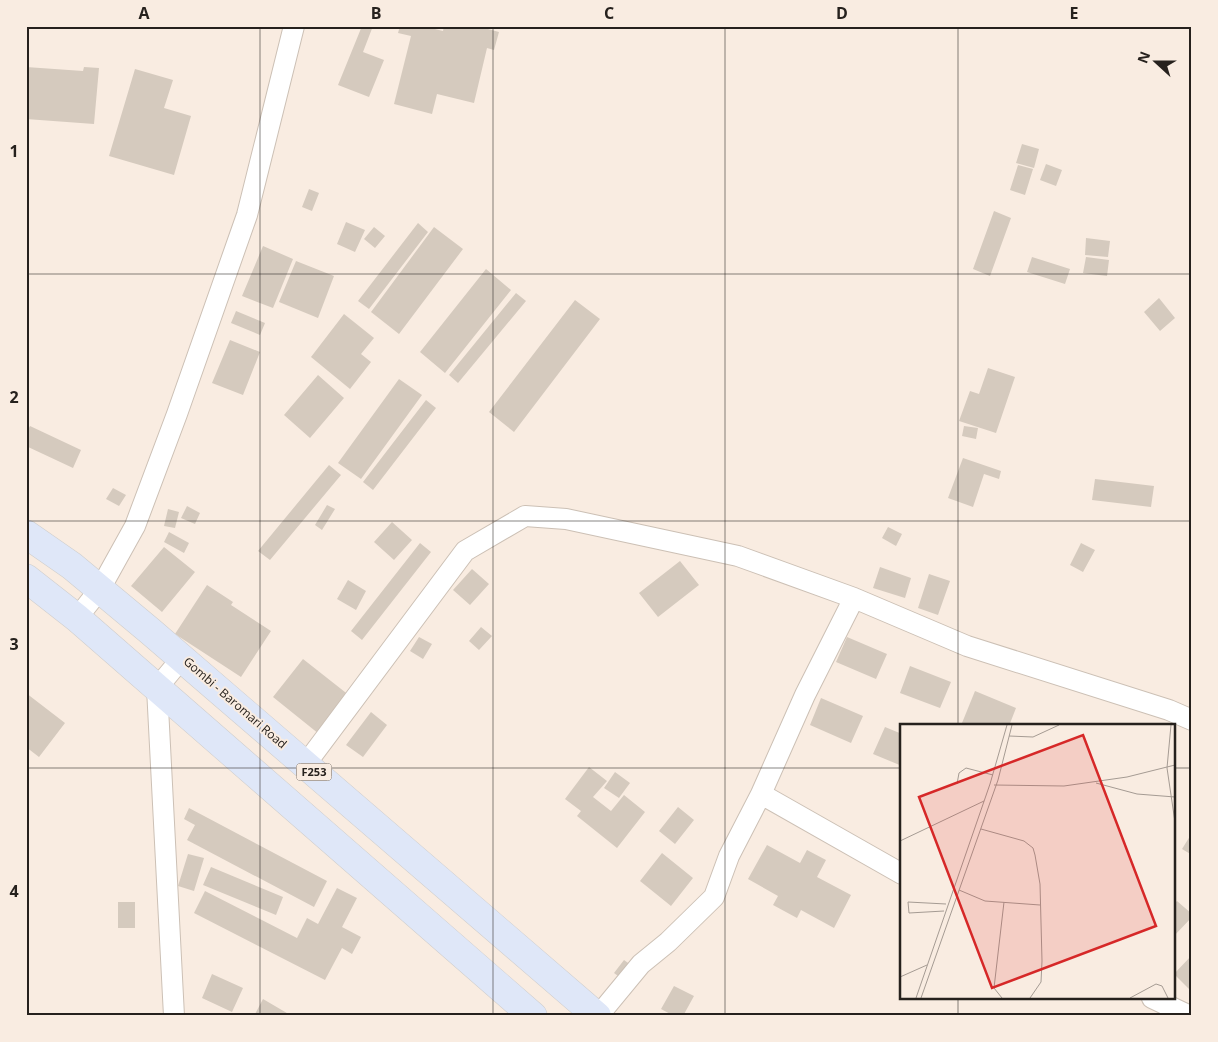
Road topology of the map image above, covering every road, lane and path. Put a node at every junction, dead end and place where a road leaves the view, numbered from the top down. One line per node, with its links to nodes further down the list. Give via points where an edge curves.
1 (295, 29): 4 (street, via 247,215 135,526)
2 (26, 534): 4 (main road, Gombi - Baromari Road / F253)
3 (26, 578): 6 (main road)
4 (100, 589): 6 (street); 7 (main road, Gombi - Baromari Road / F253)
5 (854, 598): 9 (street, via 967,646); 10 (street, via 738,556 566,519 524,516 466,551); 11 (street, via 805,695)
6 (77, 618): 8 (main road)
7 (182, 658): 8 (street); 10 (main road, Gombi - Baromari Road / F253)
8 (156, 688): 14 (street); 15 (main road)
9 (1192, 720)
10 (305, 765): 16 (main road, Gombi - Baromari Road / F253)
11 (761, 794): 12 (street); 16 (street, via 729,856 714,897 641,964)
12 (900, 873)
13 (1156, 1000): 17 (street)
14 (174, 1016)
15 (533, 1016)
16 (598, 1016)
17 (1190, 1016)

